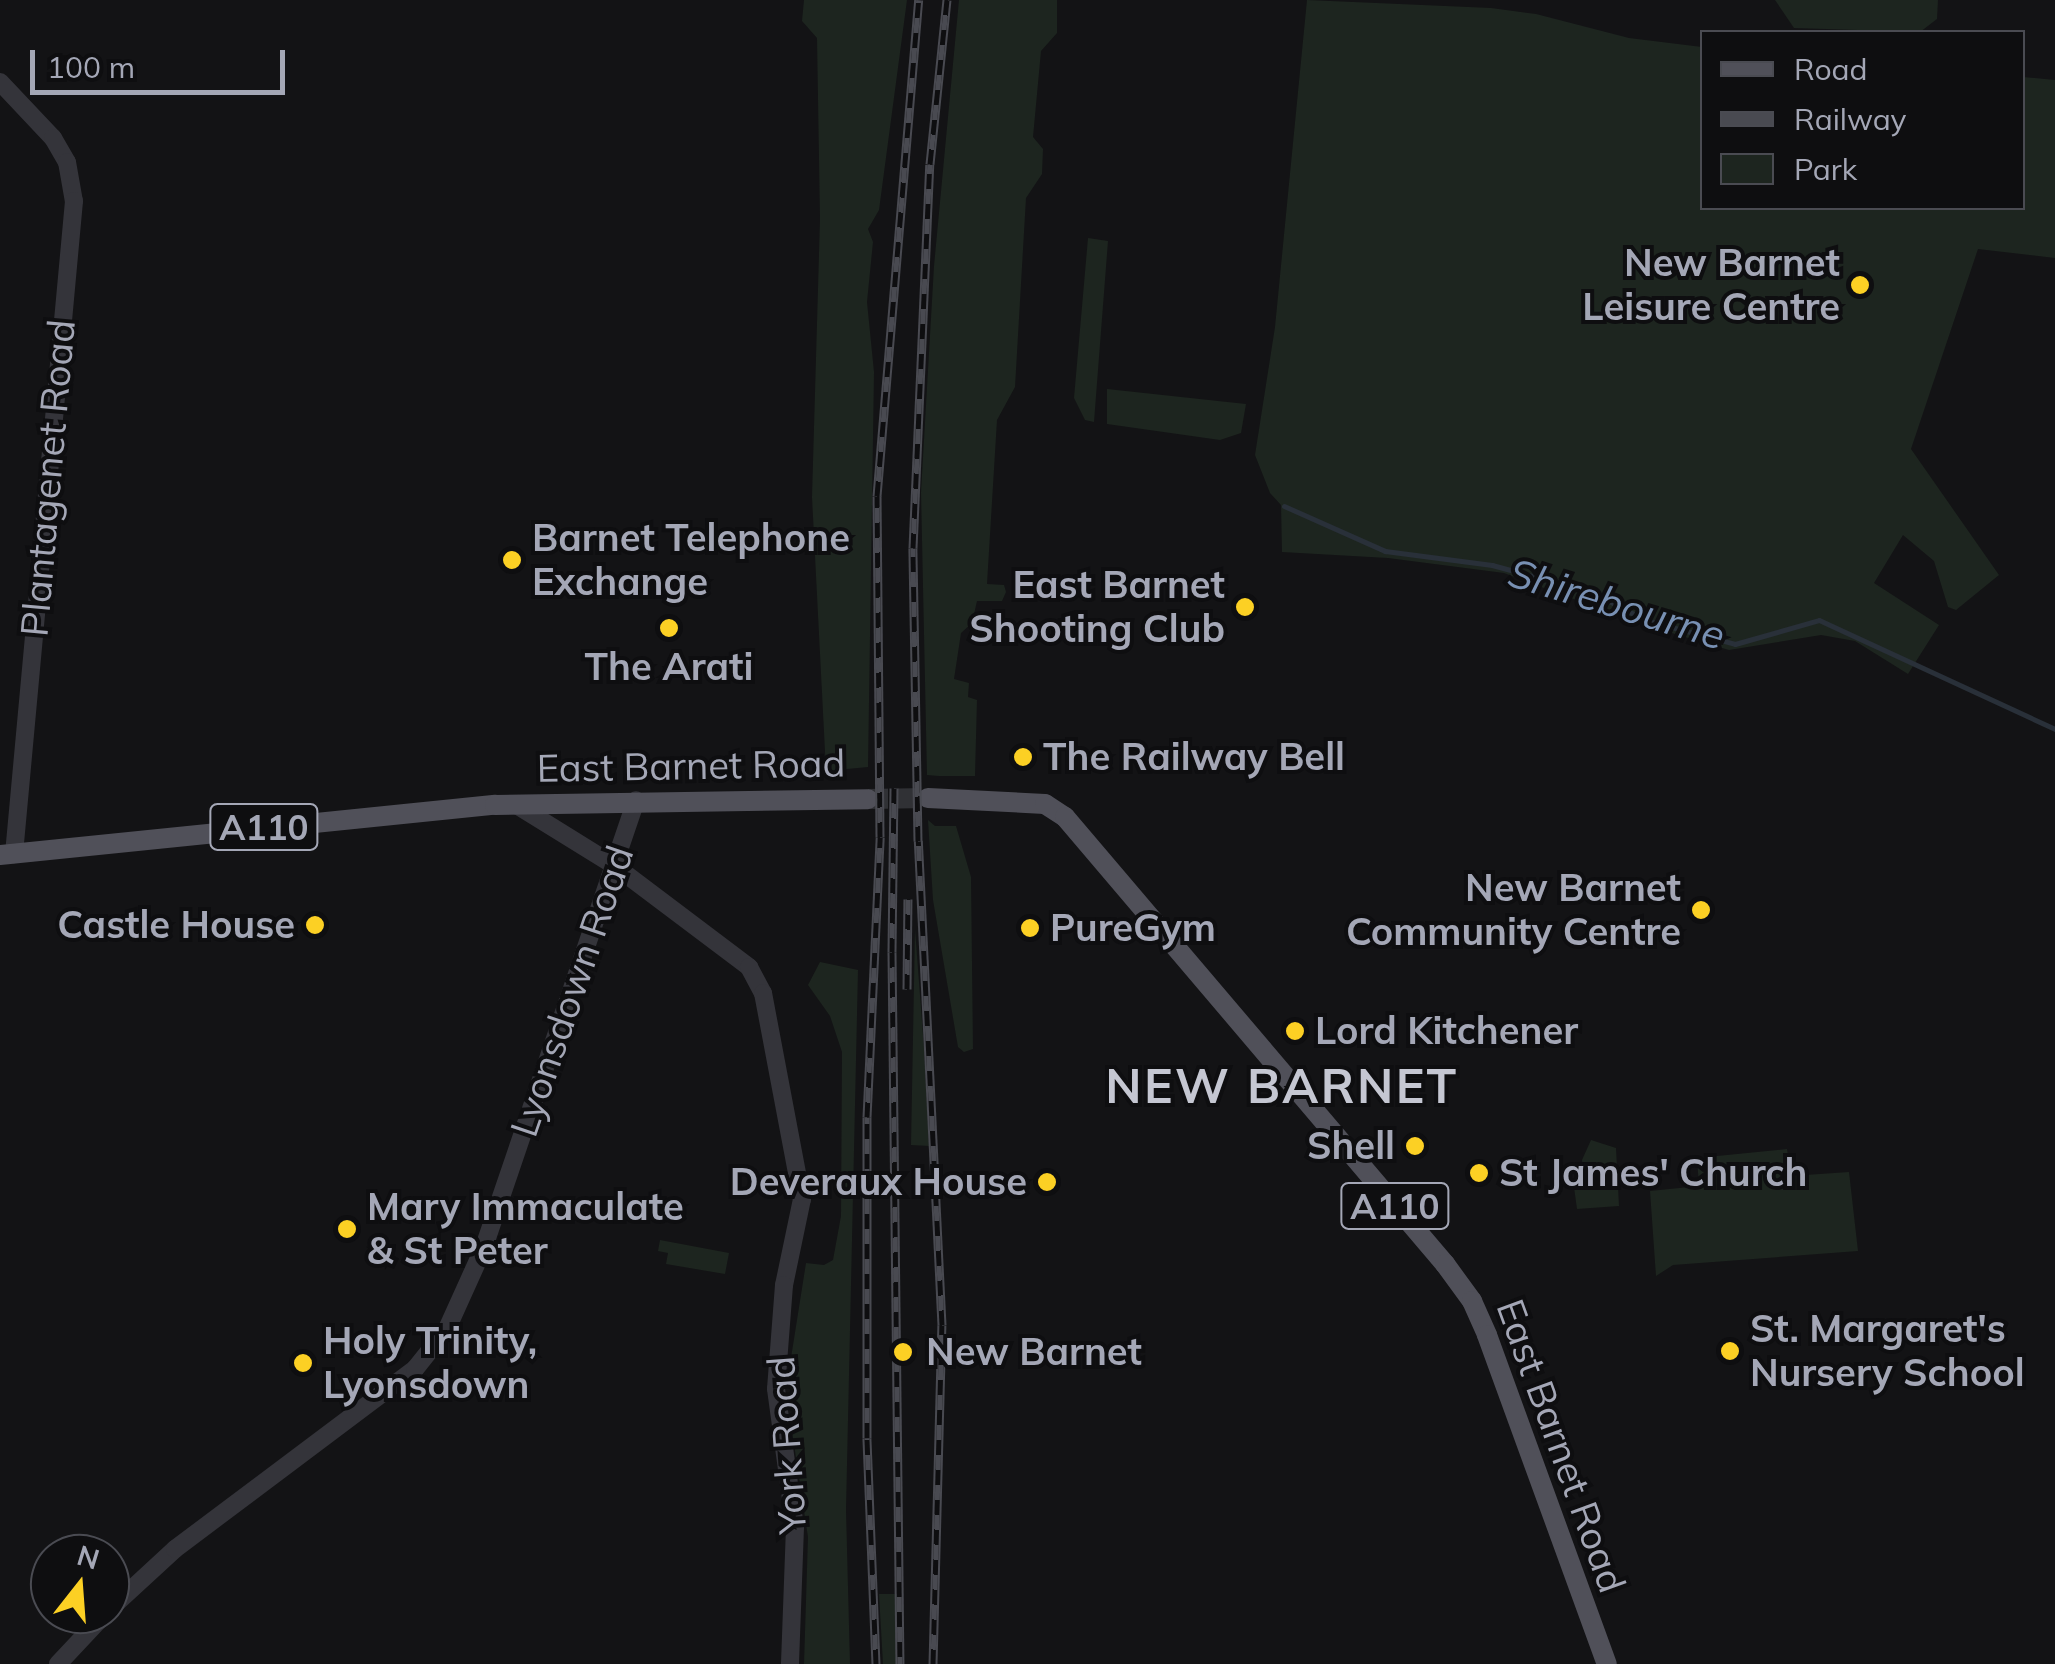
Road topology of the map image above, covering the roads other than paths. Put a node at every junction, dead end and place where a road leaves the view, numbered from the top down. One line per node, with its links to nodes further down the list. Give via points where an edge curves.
1 (0, 82): 6 (street, Plantagenet Road, via 68,162 74,201)
2 (928, 798): 12 (main road, East Barnet Road / A110, via 1044,804 1065,817 1445,1264 1488,1335)
3 (868, 799): 4 (main road, East Barnet Road / A110)
4 (636, 800): 5 (main road, East Barnet Road / A110); 7 (street, Lyonsdown Road)
5 (515, 804): 6 (main road, A110); 7 (street, York Road)
6 (7, 855)
7 (616, 866): 8 (street, Lyonsdown Road, via 484,1247 447,1329 415,1369 175,1549); 11 (street, York Road, via 749,967 763,993 802,1199 784,1284 776,1390 795,1527)
8 (130, 1591)
9 (86, 1634): 10 (street, Lyonsdown Road)
10 (58, 1664)
11 (790, 1664)
12 (1607, 1664)

